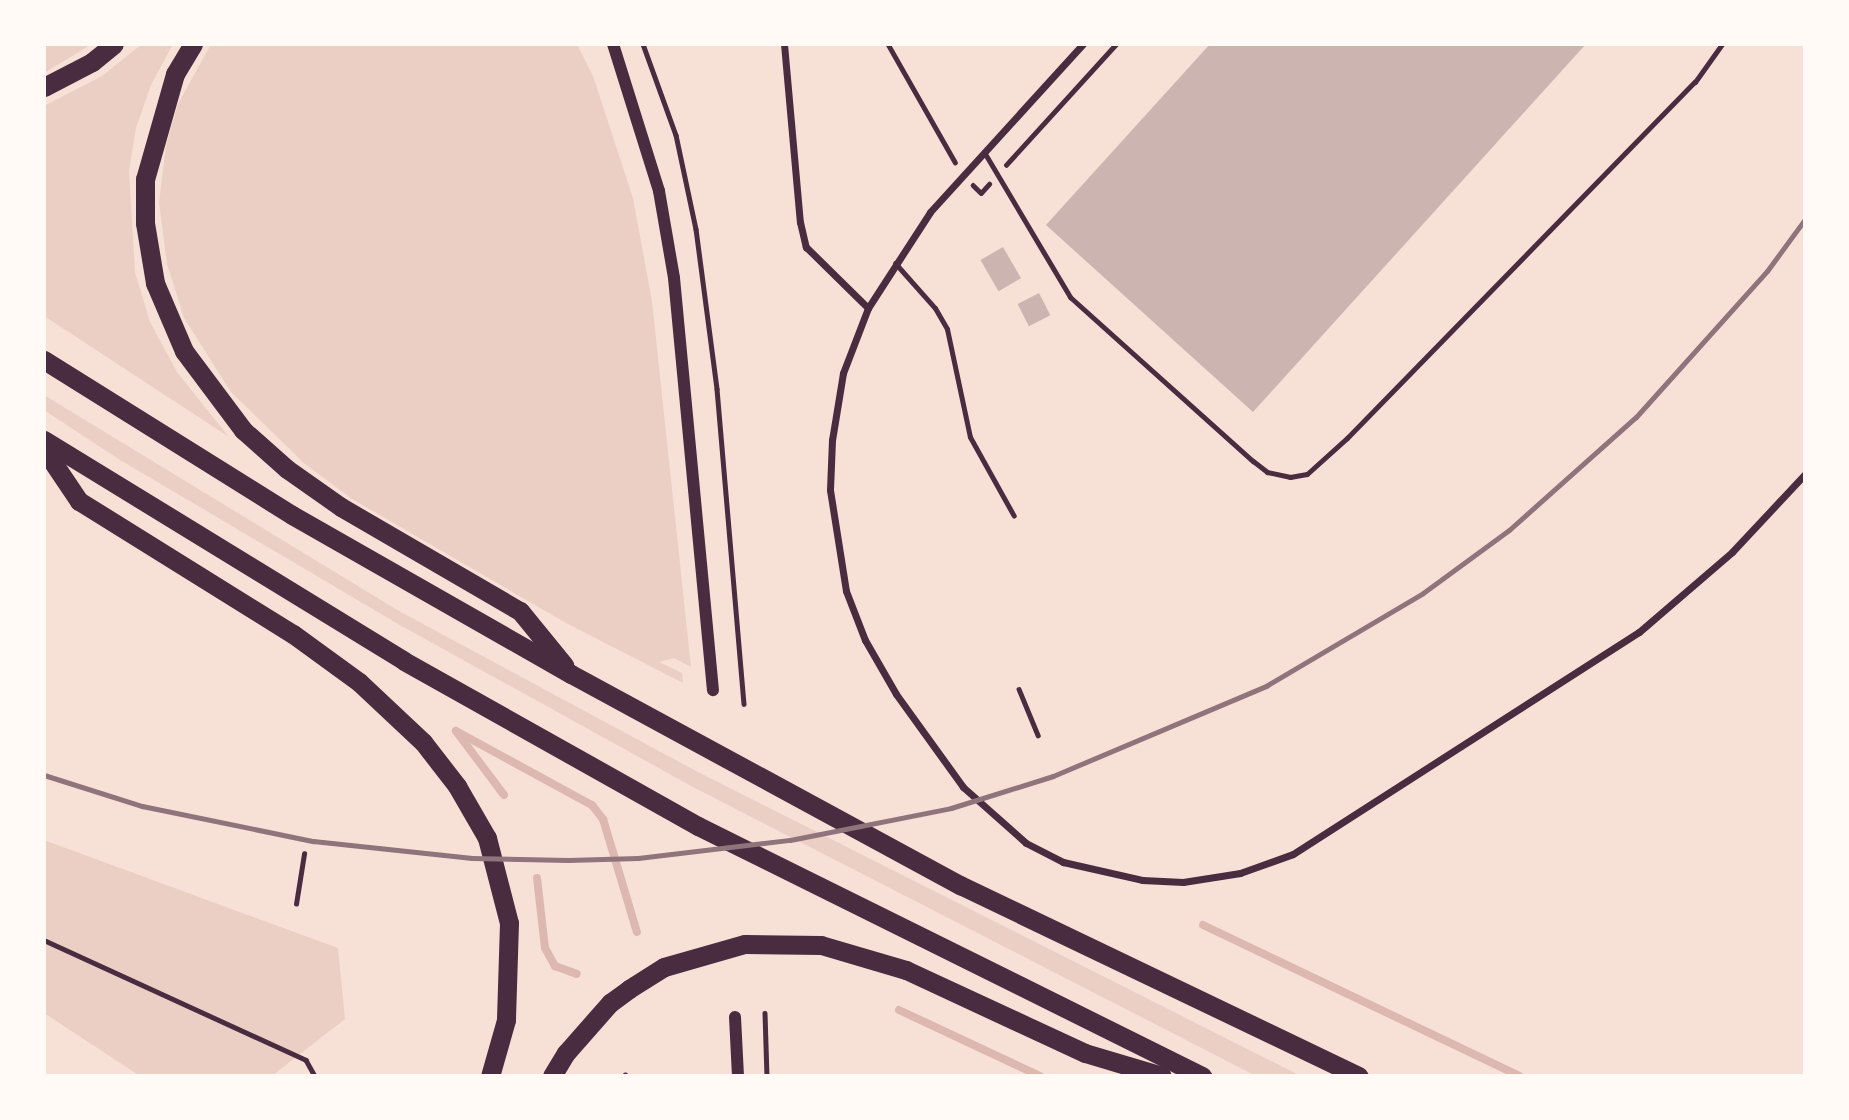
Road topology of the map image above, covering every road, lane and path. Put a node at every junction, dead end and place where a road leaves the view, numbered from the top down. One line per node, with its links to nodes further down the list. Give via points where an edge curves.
1 (114, 44): 10 (highway, via 92,62)
2 (193, 44): 21 (highway, via 175,74 145,179 145,223 155,283 184,351 243,430 287,469 341,507 520,611)
3 (643, 44): 24 (path, via 676,135 696,229 717,389)
4 (784, 44): 15 (street, via 806,247)
5 (888, 44): 13 (path)
6 (1083, 44): 11 (street)
7 (1116, 44): 12 (path)
8 (1722, 44): 12 (lane, via 1695,82 1307,474 1290,477 1267,472 1070,297)
9 (613, 47): 23 (street, via 659,191 674,278)
10 (44, 87)
11 (984, 151): 12 (lane); 13 (street)
12 (998, 174): 13 (path, via 981,193)
13 (962, 175): 14 (street)
14 (895, 262): 15 (street); 20 (lane, via 947,329 970,437)
15 (868, 307): 19 (street, via 843,373 832,440 830,490 846,591 866,640 931,744 993,818 1026,843 1063,862 1142,880 1184,882 1240,873 1293,854 1346,824 1639,632 1732,552)
16 (44, 360): 21 (highway, via 292,515)
17 (44, 440): 37 (highway, via 404,660 698,827)
18 (44, 449): 32 (highway, via 79,501 293,634 359,682 423,742 457,786 487,838 509,923 506,1020)
19 (1805, 474)
20 (1014, 516)
21 (571, 674): 38 (highway, via 960,885)
22 (1019, 689): 25 (path)
23 (713, 691)
24 (744, 704)
25 (1038, 736)
26 (304, 855): 27 (path)
27 (296, 904)
28 (44, 940): 31 (path, via 306,1060)
29 (765, 1013): 35 (path)
30 (735, 1017): 34 (street)
31 (315, 1076)
32 (491, 1076)
33 (552, 1076): 36 (highway, via 610,1003 629,989 664,967 744,944 821,945 906,970 1085,1053)
34 (738, 1076)
35 (767, 1076)
36 (1162, 1076)
37 (1202, 1076)
38 (1359, 1076)

